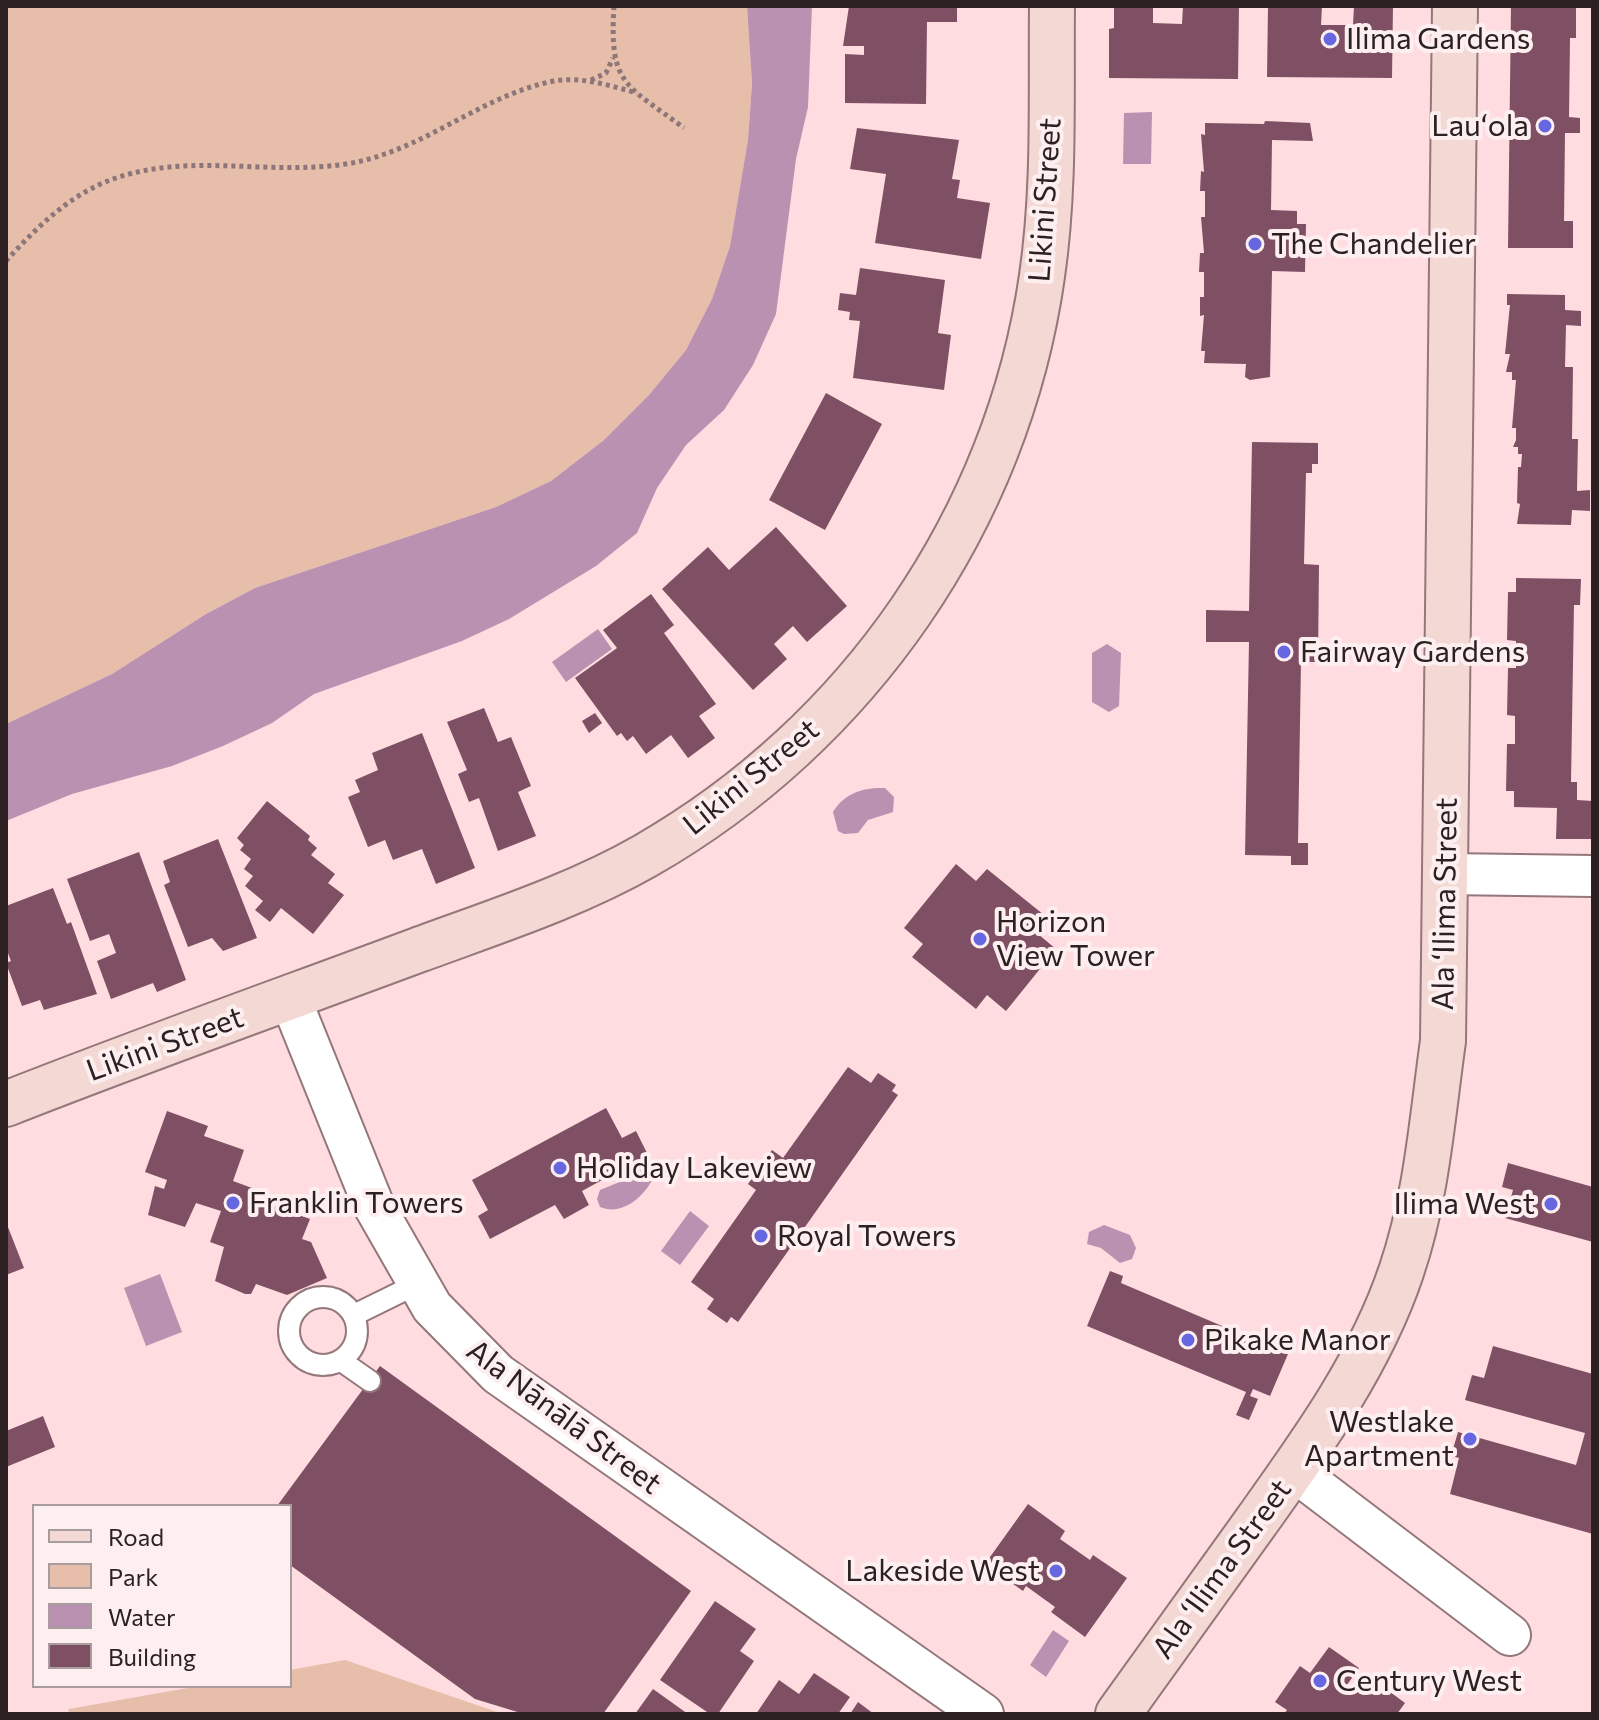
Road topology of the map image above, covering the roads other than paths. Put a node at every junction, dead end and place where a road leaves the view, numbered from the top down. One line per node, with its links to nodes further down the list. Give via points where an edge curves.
1 (1052, 6): 5 (street, Likini Street, via 1050,203 1027,355 1013,410 972,510 901,628 799,745 723,807 653,851 488,924)
2 (1455, 6): 3 (street, Ala ʻIlima Street)
3 (1445, 874): 4 (street); 11 (street, Ala ʻIlima Street, via 1443,1041 1433,1138 1417,1219 1389,1304 1349,1384)
4 (1593, 876)
5 (290, 998): 6 (street, Likini Street); 7 (street, Ala Nānālā Street, via 373,1204)
6 (6, 1104)
7 (417, 1284): 8 (lane); 13 (street, Ala Nānālā Street, via 442,1318 498,1374)
8 (354, 1315): 9 (lane, via 354,1344); 9 (lane, via 345,1304 323,1297 302,1304 290,1324 299,1355 319,1365)
9 (340, 1360): 10 (lane)
10 (370, 1381)
11 (1293, 1470): 12 (street); 14 (street, Ala ʻIlima Street)
12 (1510, 1635)
13 (983, 1714)
14 (1118, 1714)

